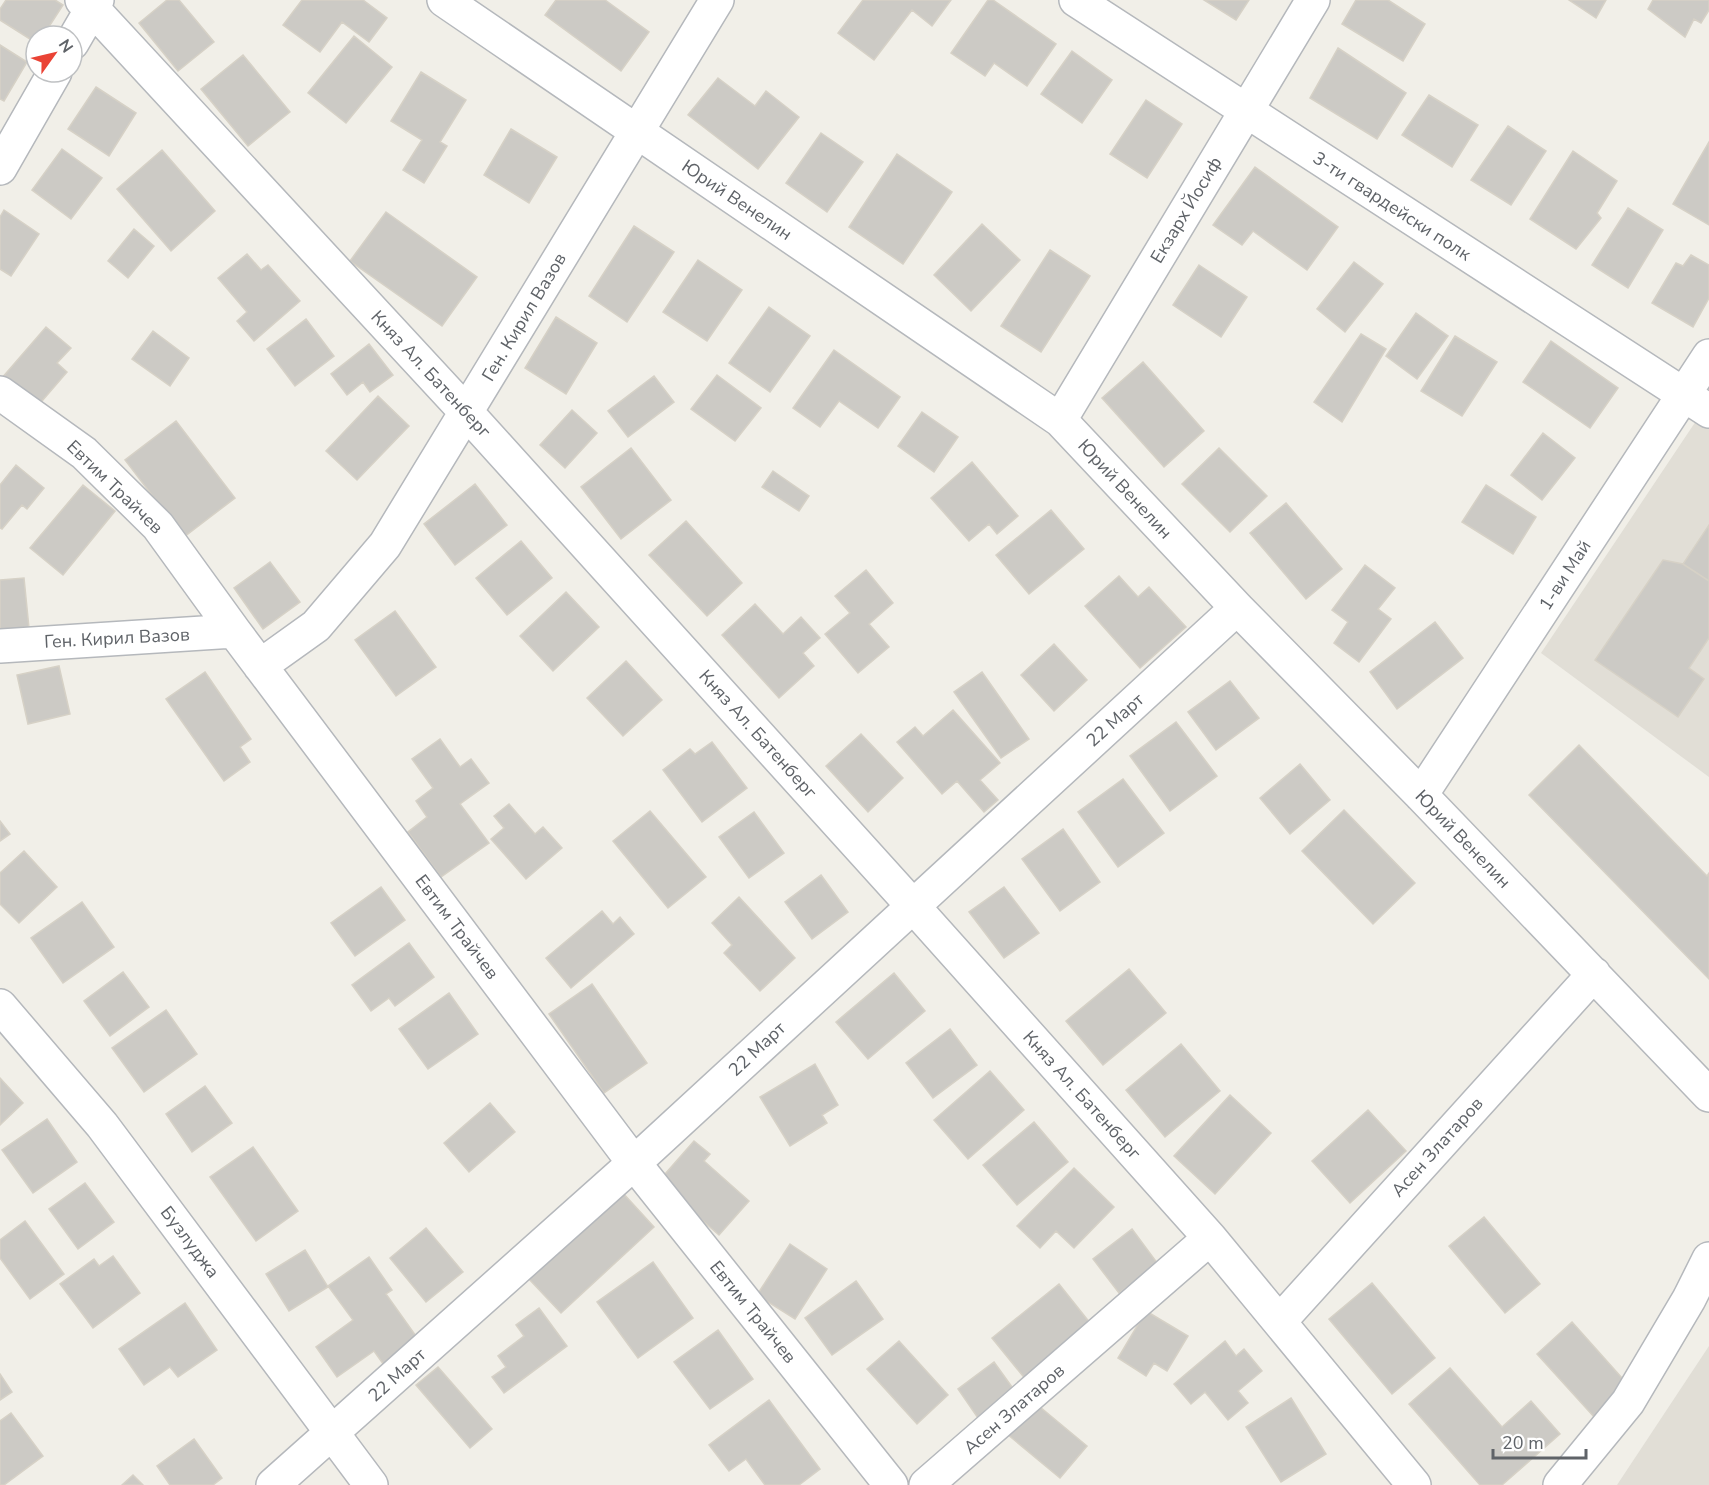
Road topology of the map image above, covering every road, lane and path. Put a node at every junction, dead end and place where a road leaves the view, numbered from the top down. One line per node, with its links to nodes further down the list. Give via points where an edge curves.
1 (444, 0): 9 (street, Юрий Венелин)
2 (717, 0): 9 (street, Ген. Кирил Вазов)
3 (1076, 0): 8 (street, 3-ти гвардейски полк)
4 (1313, 0): 8 (street, Екзарх Йосиф)
5 (90, 3): 6 (street); 14 (street, Княз Ал. Батенберг)
6 (81, 24)
7 (48, 84): 10 (street)
8 (1245, 111): 13 (street, 3-ти гвардейски полк); 15 (street, Екзарх Йосиф)
9 (637, 132): 14 (street, Ген. Кирил Вазов); 15 (street, Юрий Венелин)
10 (0, 168)
11 (1709, 356): 13 (street, 1-ви Май)
12 (0, 393): 17 (street, Евтим Трайчев, via 84,453 159,526)
13 (1696, 403): 20 (street, 1-ви Май)
14 (466, 412): 19 (street, Ген. Кирил Вазов, via 385,545 316,626); 21 (street, Княз Ал. Батенберг)
15 (1060, 420): 16 (street, Юрий Венелин)
16 (1237, 608): 20 (street, Юрий Венелин); 21 (street, 22 Март)
17 (234, 631): 18 (street, Ген. Кирил Вазов); 19 (street, Евтим Трайчев)
18 (0, 646)
19 (260, 666): 25 (street, Евтим Трайчев)
20 (1421, 795): 22 (street, Юрий Венелин)
21 (912, 905): 25 (street, 22 Март); 26 (street, Княз Ал. Батенберг)
22 (1594, 974): 24 (street, Юрий Венелин); 28 (street, Асен Златаров)
23 (0, 1006): 29 (street, Бузлуджа, via 102,1125)
24 (1709, 1095)
25 (634, 1163): 29 (street, 22 Март); 32 (street, Евтим Трайчев)
26 (1210, 1238): 28 (street, Княз Ал. Батенберг); 33 (street, Асен Златаров)
27 (1709, 1259): 35 (street, via 1628,1402)
28 (1280, 1321): 34 (street, Княз Ал. Батенберг)
29 (332, 1432): 30 (street, 22 Март); 31 (street, Бузлуджа)
30 (273, 1485)
31 (370, 1485)
32 (891, 1485)
33 (926, 1485)
34 (1414, 1485)
35 (1560, 1485)

